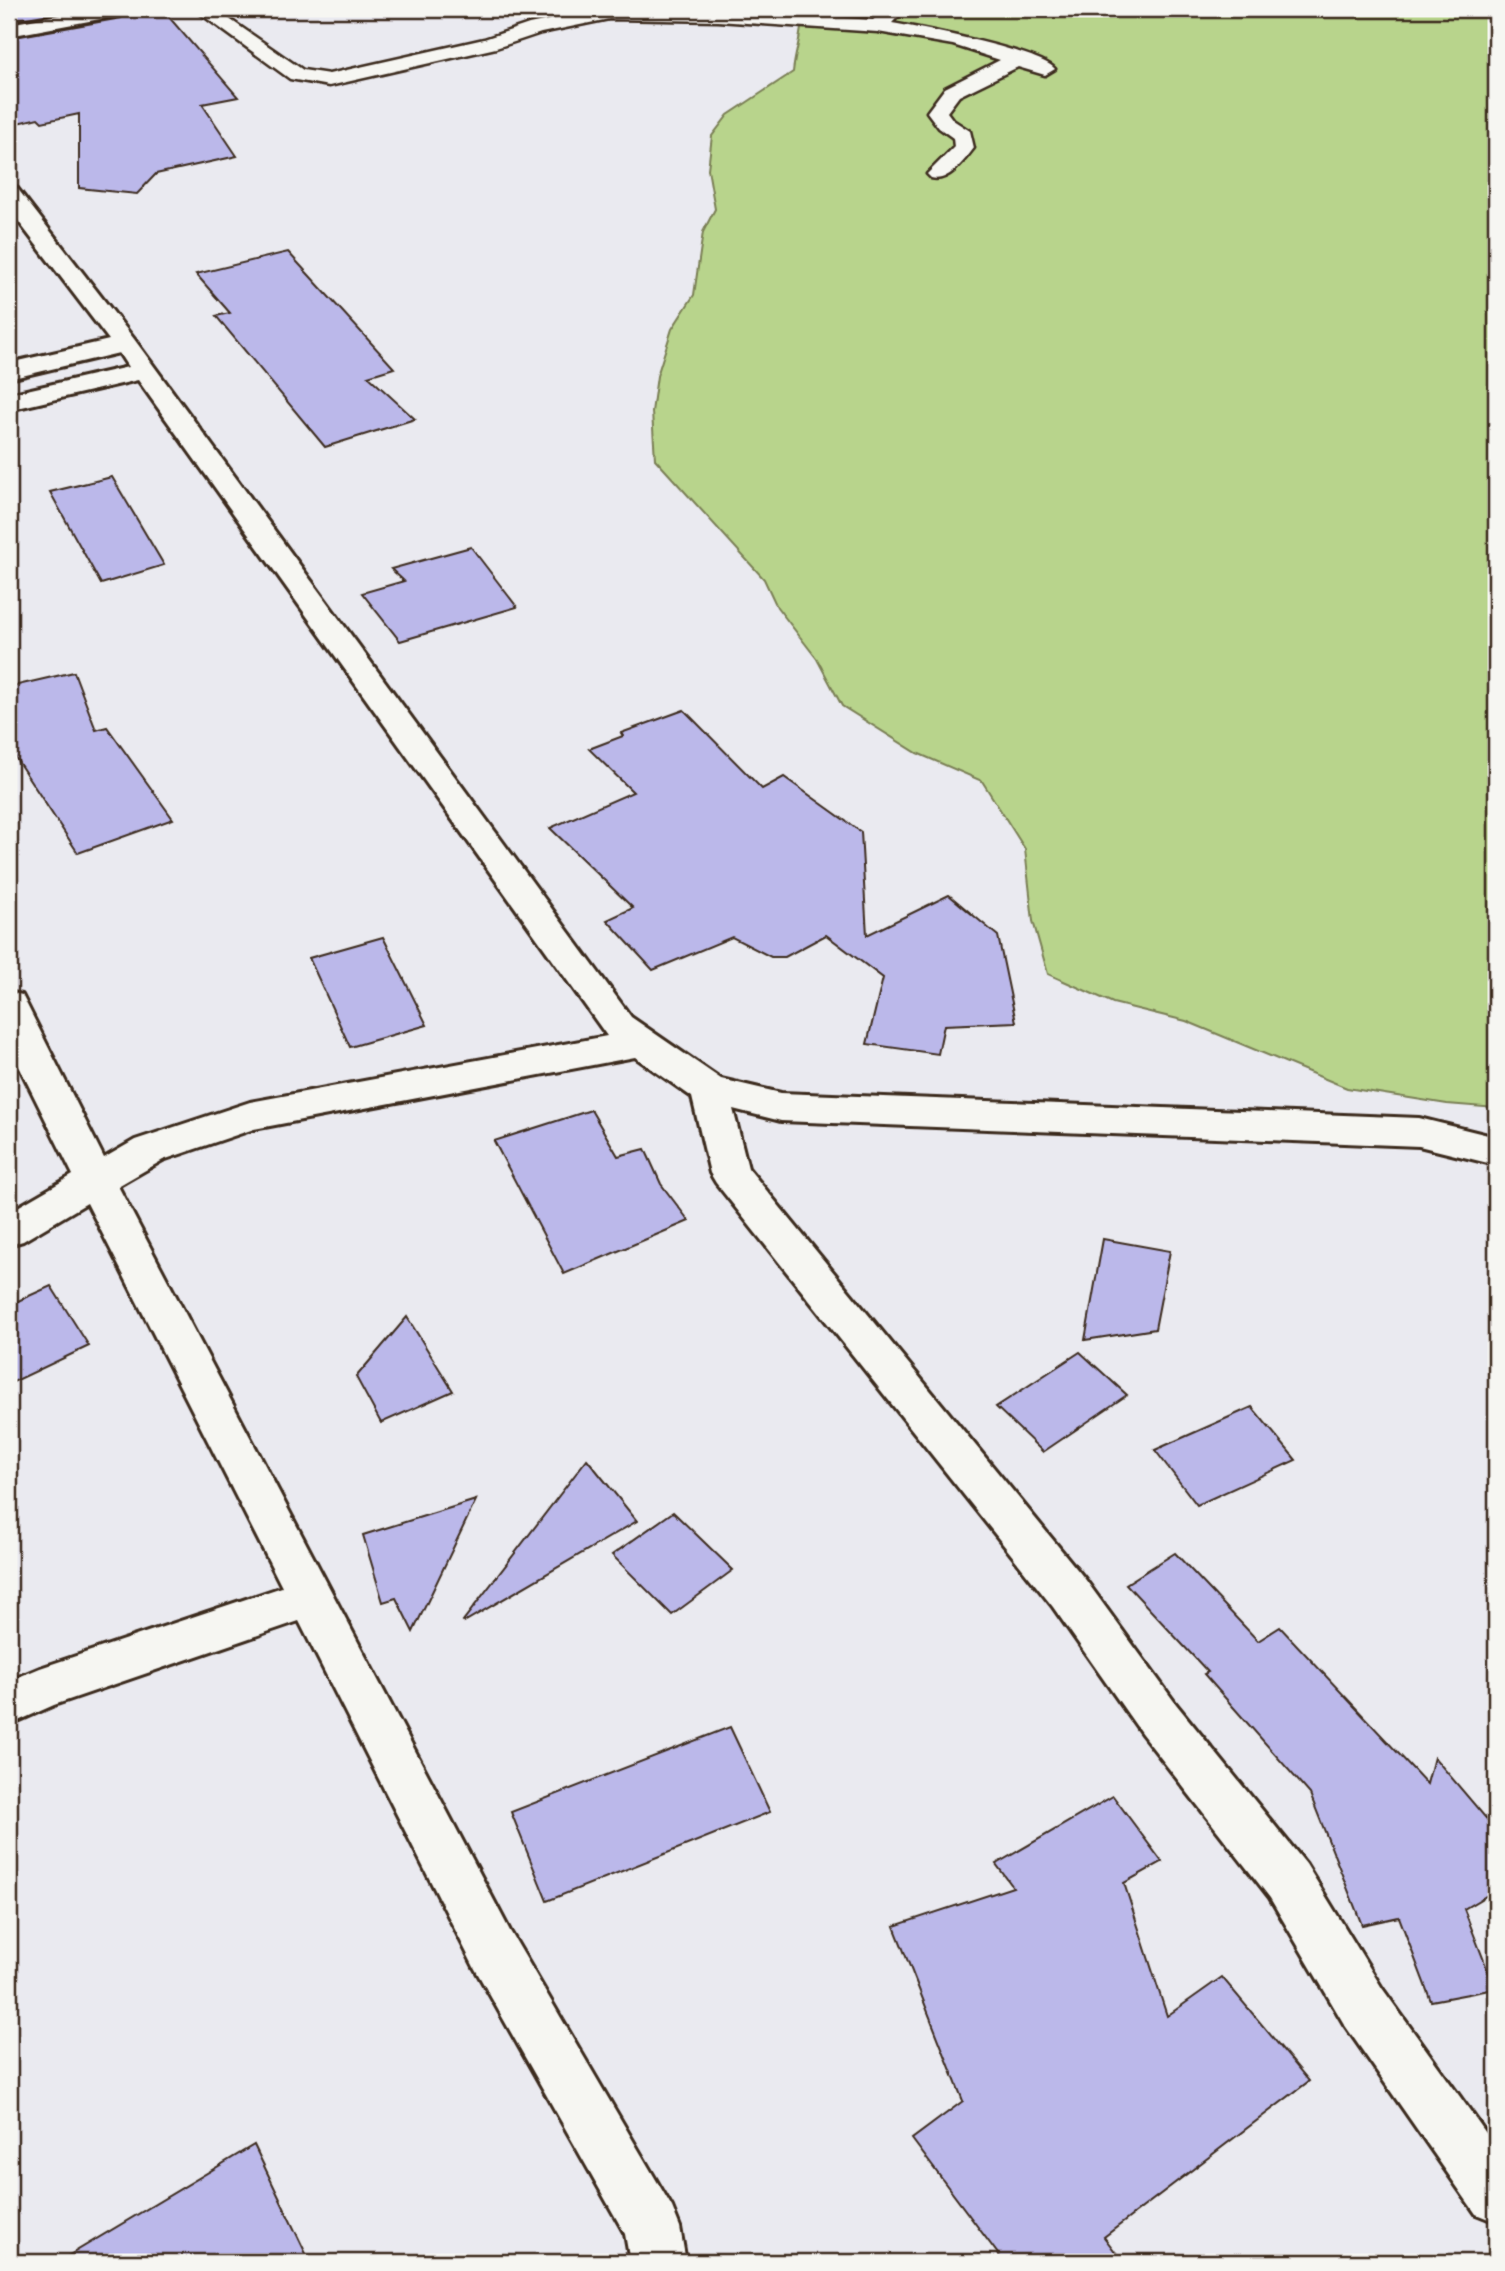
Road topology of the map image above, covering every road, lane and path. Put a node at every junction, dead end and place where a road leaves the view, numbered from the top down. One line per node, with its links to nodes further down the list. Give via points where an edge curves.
1 (121, 9): 5 (lane)
2 (203, 9): 4 (lane, via 297,75 329,80 609,13)
3 (896, 9): 4 (lane)
4 (878, 26): 6 (lane, via 957,40)
5 (9, 30)
6 (1018, 59): 7 (lane); 8 (lane, via 952,92 937,112 963,135 964,148)
7 (1045, 69)
8 (938, 174)
9 (9, 193): 10 (street)
10 (125, 344): 11 (street); 12 (street)
11 (9, 371)
12 (143, 371): 13 (street); 15 (street, via 618,1026)
13 (9, 402)
14 (9, 1004): 18 (street)
15 (639, 1042): 16 (street); 18 (street, via 250,1116 149,1150)
16 (709, 1090): 17 (street, via 781,1107 1419,1132); 22 (street, via 730,1173 1069,1593 1159,1719 1288,1881 1363,2006)
17 (1496, 1151)
18 (96, 1180): 19 (street); 20 (street)
19 (9, 1230)
20 (310, 1597): 21 (street, via 40,1689); 23 (street, via 492,1949 652,2227)
21 (9, 1704)
22 (1496, 2194)
23 (659, 2262)

